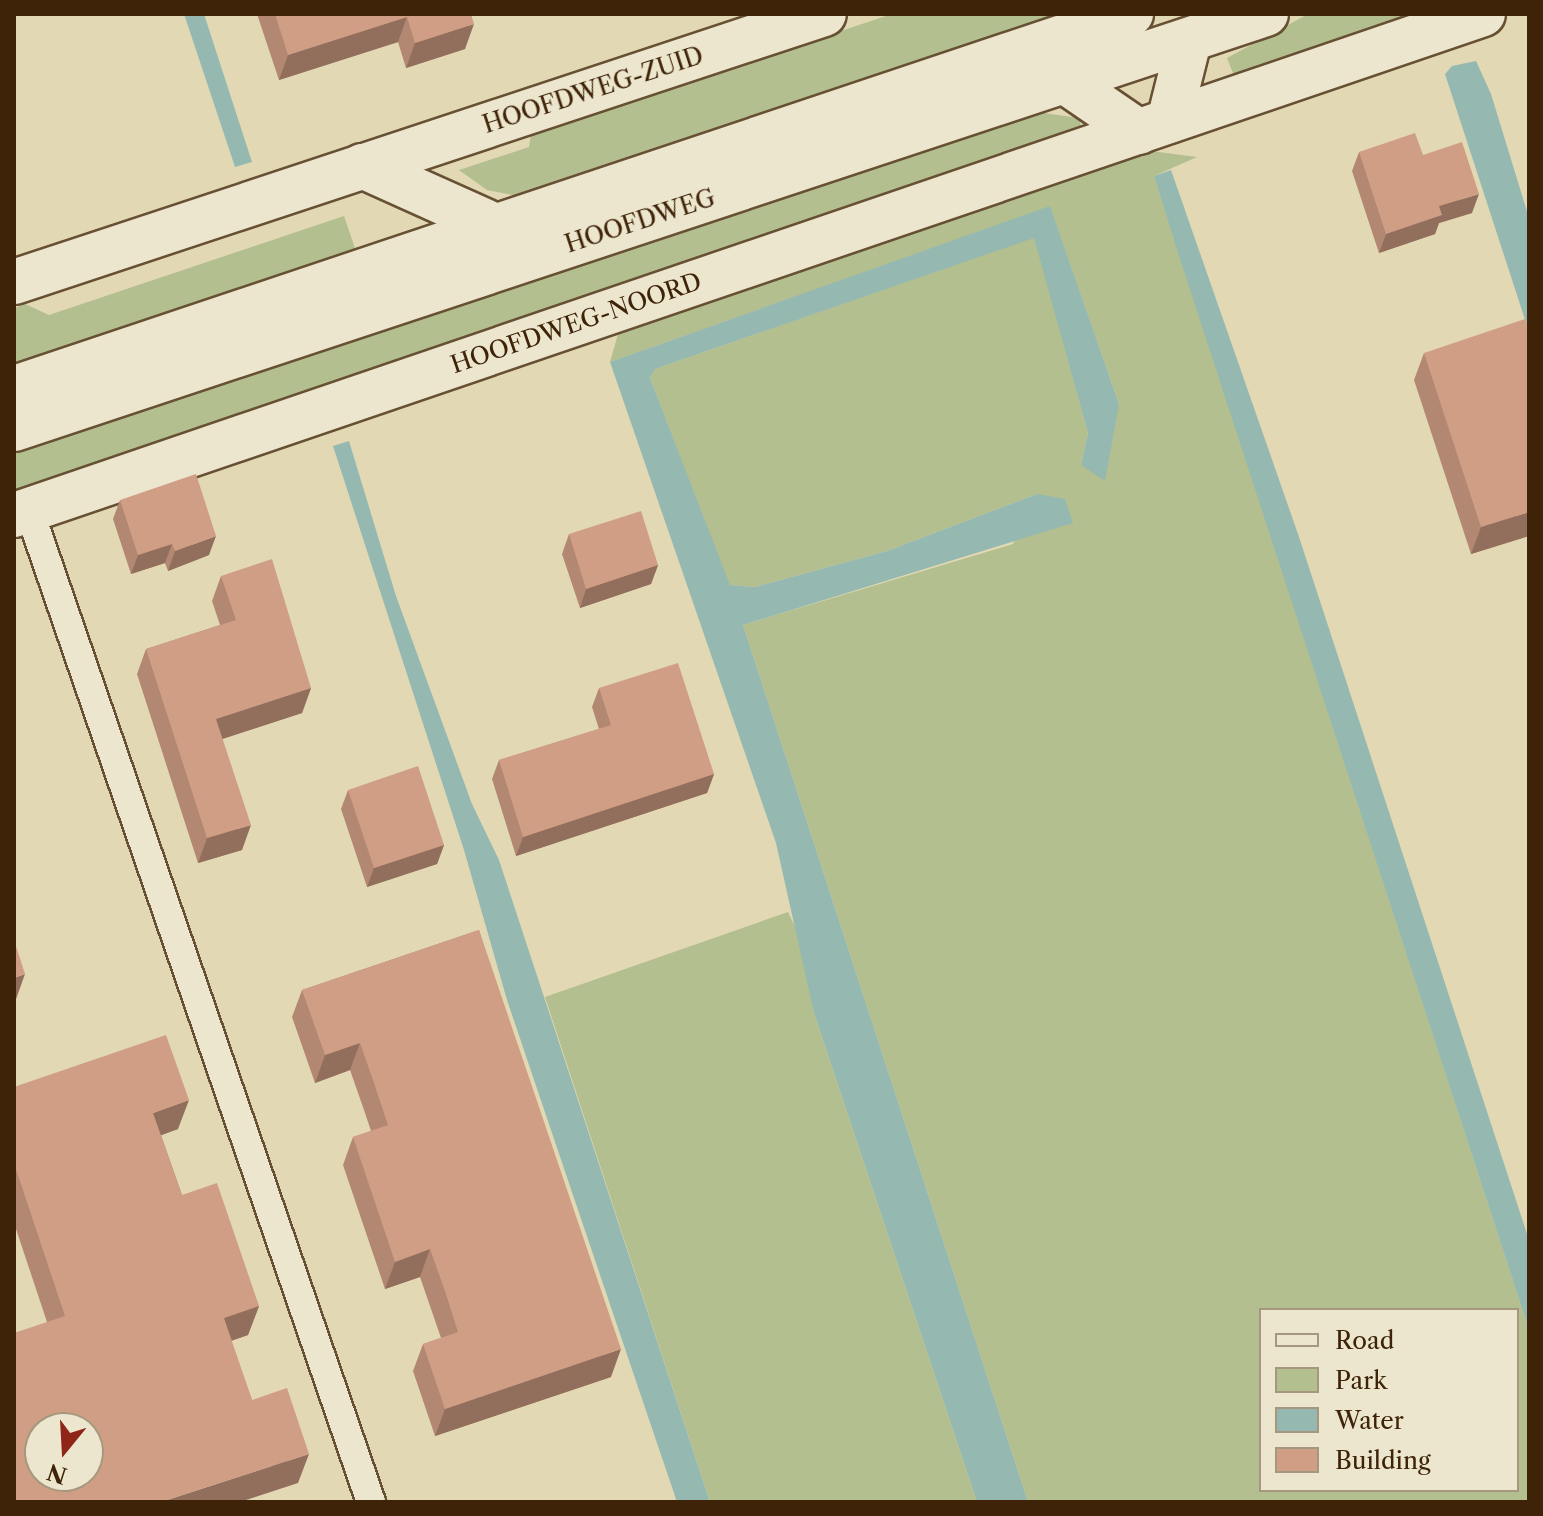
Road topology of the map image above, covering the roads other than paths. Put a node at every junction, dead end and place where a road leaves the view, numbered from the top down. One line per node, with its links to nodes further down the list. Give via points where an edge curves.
1 (824, 14): 8 (street, HOOFDWEG-ZUID)
2 (1131, 14): 9 (street, HOOFDWEG)
3 (1266, 14): 5 (street, HOOFDWEG)
4 (1483, 14): 7 (street, HOOFDWEG-NOORD)
5 (1189, 41): 6 (street, HOOFDWEG); 7 (street)
6 (1063, 80): 7 (street); 12 (street, HOOFDWEG)
7 (1154, 126): 13 (street, HOOFDWEG-NOORD)
8 (362, 166): 9 (street); 10 (street, HOOFDWEG-ZUID)
9 (500, 228): 11 (street, HOOFDWEG)
10 (14, 282)
11 (14, 388)
12 (14, 429)
13 (22, 512): 14 (lane)
14 (371, 1502)

